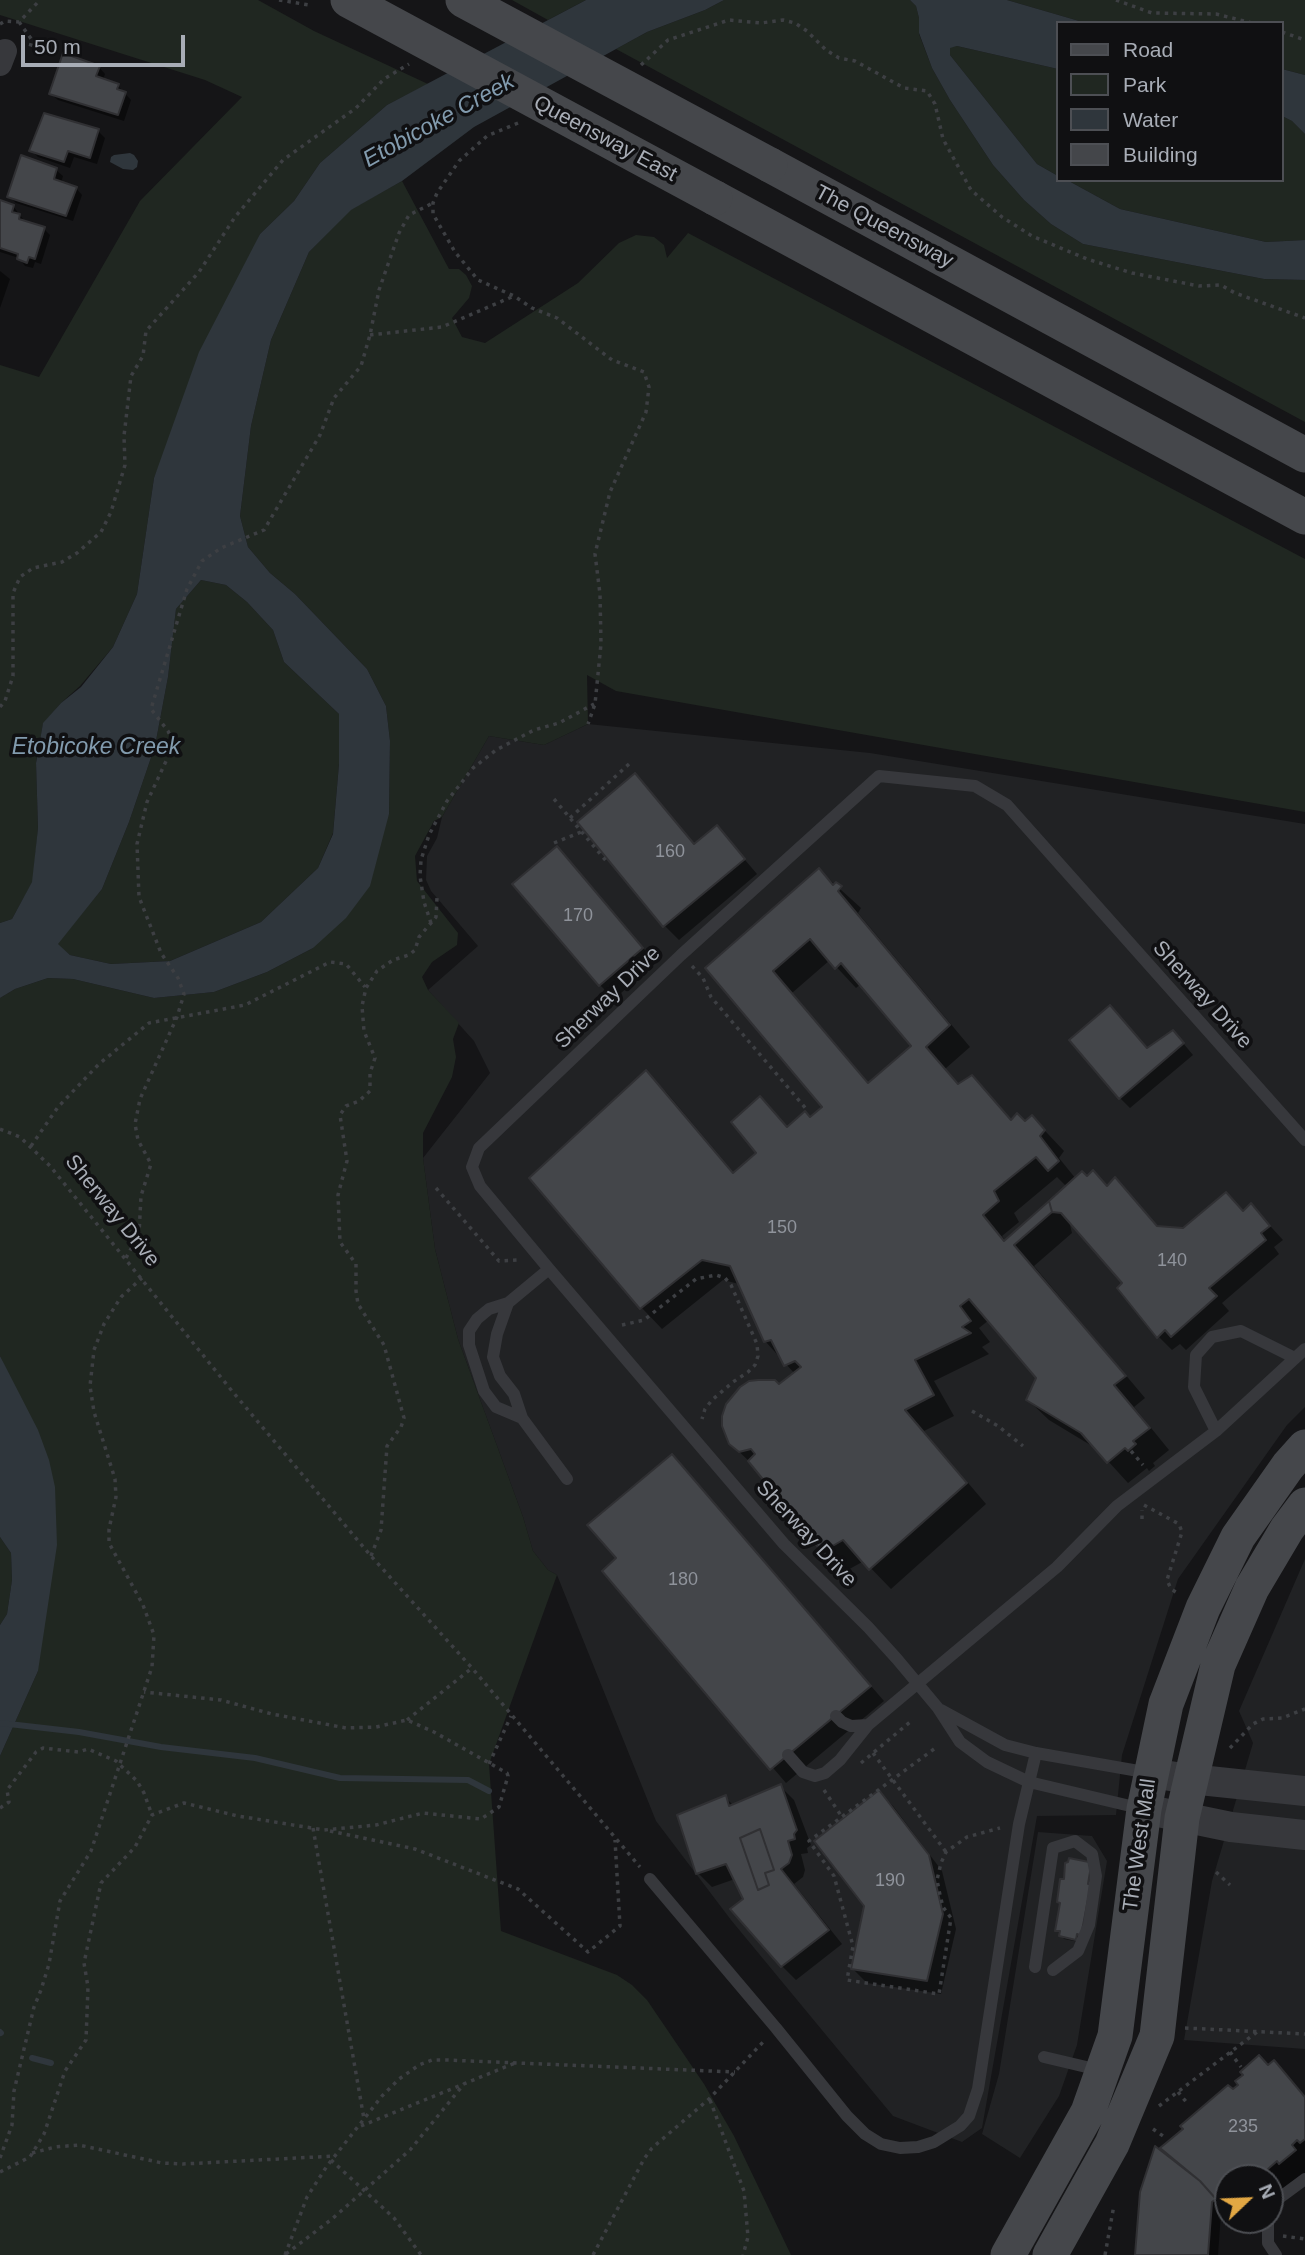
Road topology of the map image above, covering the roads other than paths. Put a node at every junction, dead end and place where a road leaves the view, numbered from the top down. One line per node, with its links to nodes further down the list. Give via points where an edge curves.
1 (348, 0): 4 (main road, Queensway East, bridge)
2 (463, 0): 3 (main road, The Queensway, bridge)
3 (1305, 455)
4 (1305, 517)
5 (1305, 1140): 6 (lane, Sherway Drive, via 1007,806 975,786 878,776 479,1148 472,1167 480,1186)
6 (549, 1269): 7 (lane); 14 (lane, Sherway Drive, via 784,1544)
7 (508, 1303): 9 (lane, via 493,1357); 9 (lane, via 477,1319 468,1331 469,1345 484,1391 496,1407)
8 (1300, 1354): 10 (lane); 10 (lane, via 1241,1331 1212,1337 1196,1355 1194,1387)
9 (522, 1418): 12 (lane)
10 (1216, 1431): 14 (lane, via 1117,1506 1057,1567)
11 (1305, 1447): 20 (main road, The West Mall, via 1238,1537 1203,1608 1166,1704)
12 (566, 1479)
13 (1305, 1505): 21 (main road, The West Mall, via 1252,1588 1218,1665)
14 (917, 1683): 15 (lane, Sherway Drive); 17 (lane)
15 (938, 1708): 18 (lane, Sherway Drive, via 1005,1745); 22 (lane, Sherway Drive, via 960,1742 987,1762)
16 (836, 1716): 17 (lane, via 851,1726)
17 (868, 1725): 19 (lane, via 825,1773 803,1772)
18 (1036, 1754): 20 (lane, Sherway Drive); 22 (lane)
19 (788, 1755)
20 (1150, 1773): 21 (street); 24 (main road, The West Mall)
21 (1190, 1779): 23 (street); 25 (main road, The West Mall)
22 (1029, 1782): 24 (lane, Sherway Drive); 27 (lane, via 978,2089 969,2116 960,2126 918,2147 881,2144 846,2116)
23 (1305, 1791)
24 (1144, 1809): 25 (street); 31 (main road, The West Mall, via 1115,2036)
25 (1182, 1818): 26 (street); 36 (main road, The West Mall, via 1157,2036 1112,2144)
26 (1305, 1835)
27 (650, 1880)
28 (1035, 1967): 29 (lane, via 1053,1848 1075,1841 1092,1854 1096,1876 1089,1925 1077,1951)
29 (1053, 1970)
30 (1044, 2057): 31 (lane)
31 (1103, 2071): 35 (main road, The West Mall, via 1088,2112)
32 (1305, 2179): 33 (lane)
33 (1284, 2195)
34 (1268, 2234): 37 (lane)
35 (1008, 2255)
36 (1050, 2255)
37 (1276, 2255)

